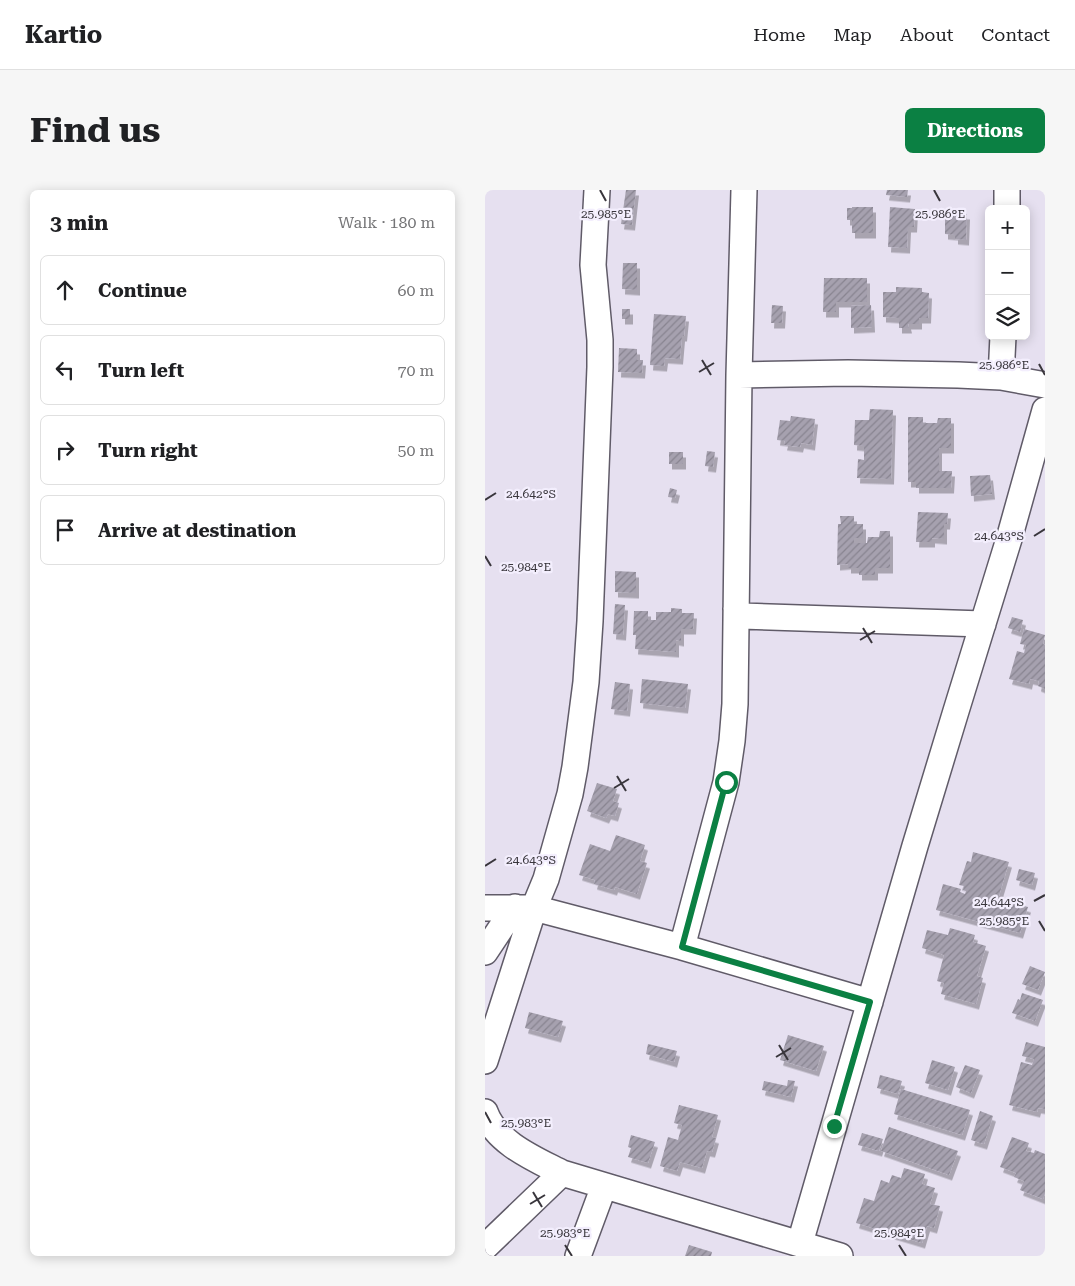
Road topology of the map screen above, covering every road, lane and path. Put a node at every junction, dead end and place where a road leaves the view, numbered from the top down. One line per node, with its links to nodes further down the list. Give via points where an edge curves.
1 (597, 190): 13 (street, via 593,265 601,367 586,682 570,794 546,879)
2 (744, 190): 6 (street)
3 (1007, 190): 4 (street)
4 (1007, 205)
5 (1003, 340): 7 (street)
6 (739, 376): 7 (street, via 848,373); 10 (street)
7 (1001, 377): 8 (street)
8 (1045, 385)
9 (1045, 410): 11 (street)
10 (737, 609): 11 (street, via 742,616); 14 (street, via 735,704 726,782)
11 (983, 624): 16 (street)
12 (485, 908): 13 (street)
13 (525, 908): 14 (street); 15 (street); 17 (street)
14 (682, 947): 16 (street)
15 (485, 952)
16 (870, 1002): 21 (street)
17 (485, 1061)
18 (485, 1112): 19 (street, via 497,1133)
19 (562, 1174): 20 (street); 22 (street)
20 (603, 1186): 21 (street); 23 (street)
21 (800, 1243): 24 (street)
22 (485, 1247)
23 (578, 1256)
24 (840, 1256)

